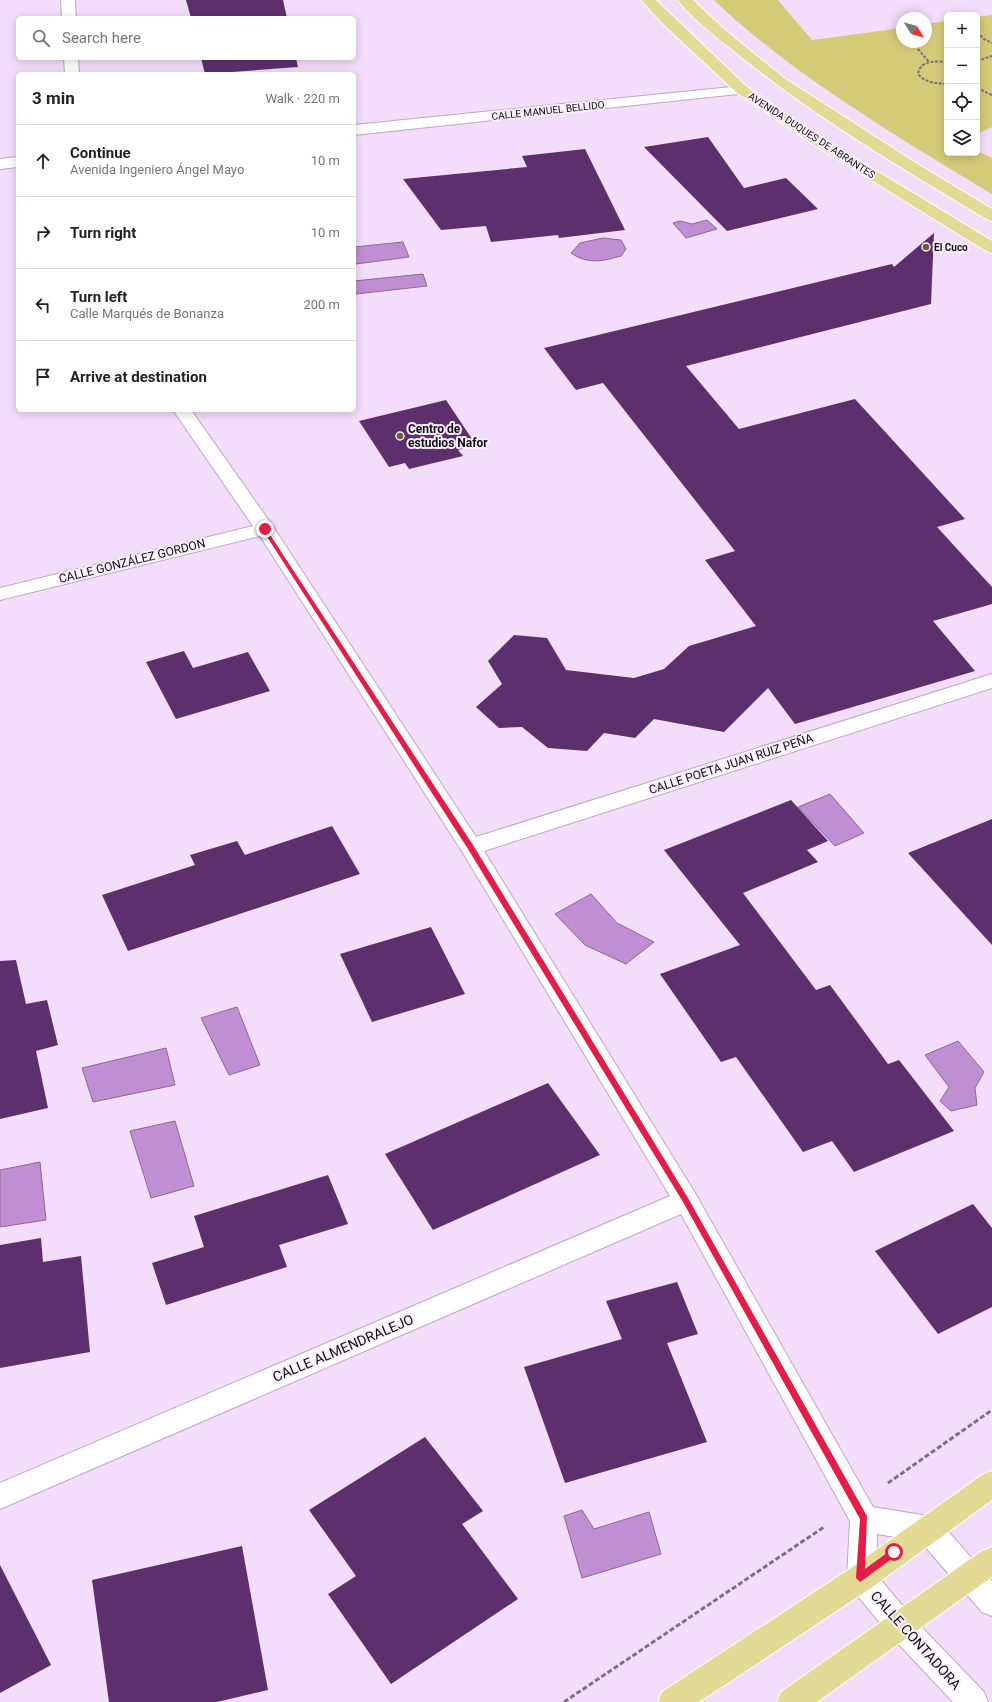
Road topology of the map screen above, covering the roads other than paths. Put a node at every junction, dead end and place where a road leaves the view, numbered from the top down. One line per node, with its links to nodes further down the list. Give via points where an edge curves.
1 (68, 0): 4 (street)
2 (648, 0): 7 (main road, AVENIDA DUQUES DE ABRANTES)
3 (685, 0): 11 (main road, via 718,32 780,81)
4 (69, 16)
5 (71, 60): 6 (street)
6 (72, 72)
7 (742, 90): 8 (street, CALLE MANUEL BELLIDO); 12 (main road, AVENIDA DUQUES DE ABRANTES, via 821,143)
8 (356, 130)
9 (16, 162): 10 (street)
10 (0, 164)
11 (992, 216)
12 (992, 248)
13 (183, 412): 14 (street)
14 (265, 529): 15 (street, CALLE GONZÁLEZ GORDON); 17 (street)
15 (0, 594)
16 (992, 681): 17 (street, CALLE POETA JUAN RUIZ PEÑA)
17 (470, 847): 18 (street)
18 (686, 1200): 20 (street, CALLE ALMENDRALEJO); 21 (street)
19 (992, 1484): 22 (main road)
20 (0, 1496)
21 (860, 1512): 22 (street); 25 (street)
22 (928, 1529): 24 (street); 25 (main road)
23 (992, 1560): 24 (main road)
24 (969, 1576): 26 (street); 27 (main road)
25 (860, 1578): 27 (street, CALLE CONTADORA); 28 (main road)
26 (992, 1602)
27 (901, 1626): 29 (main road); 30 (street, CALLE CONTADORA)
28 (673, 1702)
29 (792, 1702)
30 (973, 1702)

